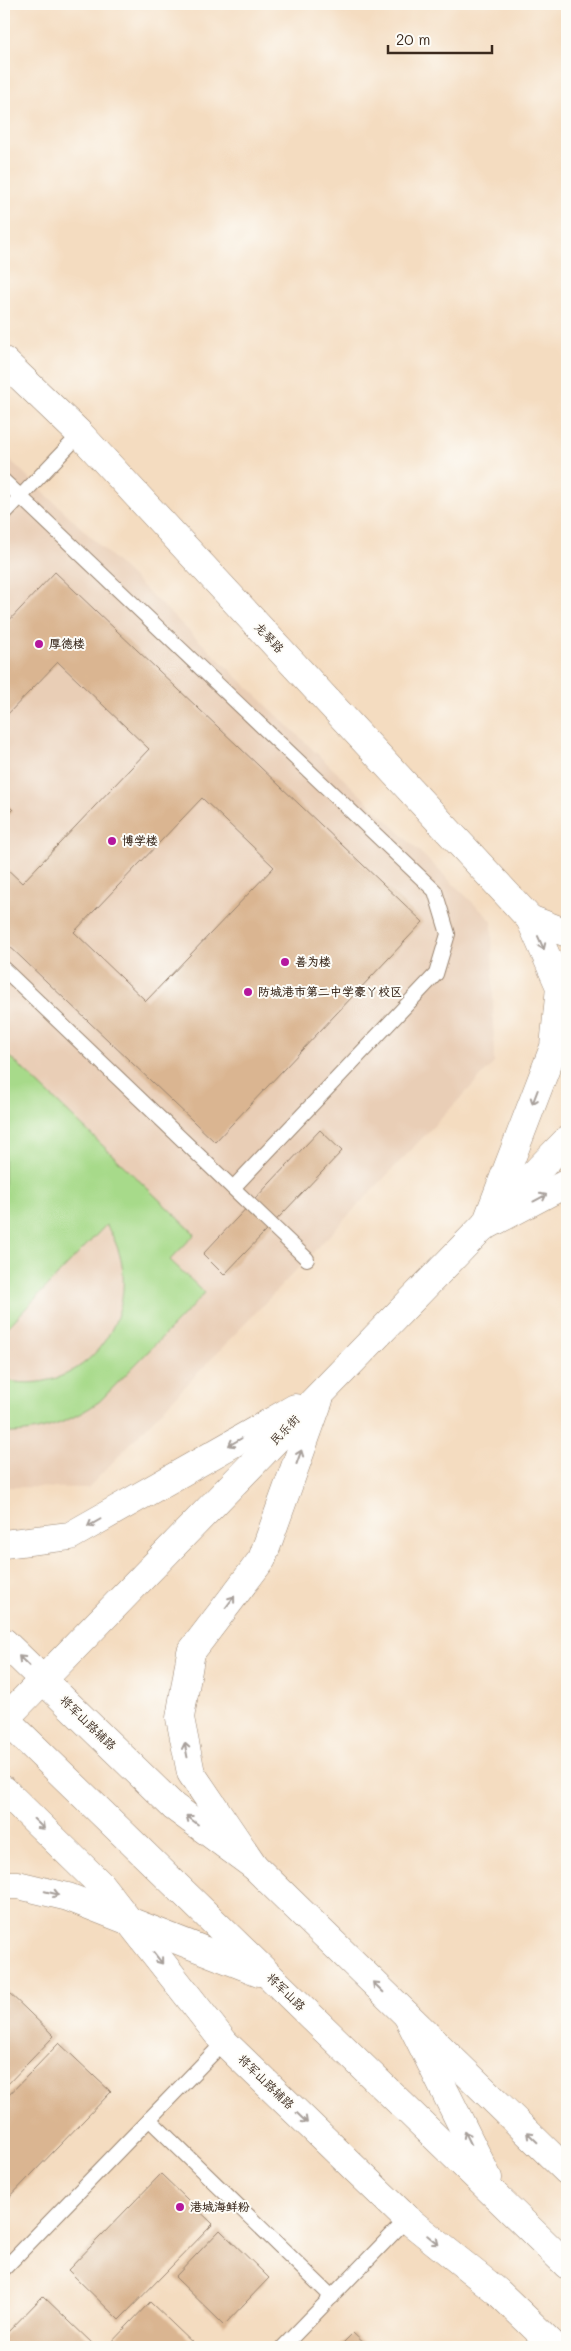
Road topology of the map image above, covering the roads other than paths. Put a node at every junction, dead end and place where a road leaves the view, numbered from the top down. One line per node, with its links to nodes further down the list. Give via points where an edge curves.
1 (4, 361): 2 (street, 龙琴路)
2 (80, 434): 4 (lane); 6 (street, 龙琴路)
3 (4, 482): 4 (lane)
4 (20, 497): 5 (lane); 11 (lane, via 435,891 448,934 436,974)
5 (4, 514)
6 (530, 918): 7 (street); 12 (street, one-way to 12, via 560,987 554,1047)
7 (567, 933)
8 (4, 970): 11 (lane)
9 (567, 1140): 12 (street, 民乐街)
10 (567, 1183): 12 (street, one-way to 10)
11 (233, 1188): 13 (lane)
12 (484, 1226): 14 (street, 民乐街)
13 (307, 1259)
14 (322, 1392): 15 (street, one-way to 15, via 70,1536); 17 (street, 民乐街); 20 (street, one-way to 14, via 191,1773 180,1718 192,1652 262,1560)
15 (4, 1544)
16 (4, 1642): 17 (street, 将军山路辅路, one-way to 16)
17 (43, 1680): 18 (street, 民乐街); 20 (street, 将军山路辅路, one-way to 17, via 174,1807)
18 (4, 1719): 23 (street, 将军山路)
19 (4, 1790): 22 (street, 将军山路辅路, one-way to 22, via 100,1884)
20 (254, 1866): 24 (street, 将军山路辅路, one-way to 20)
21 (4, 1885): 22 (street, one-way to 22, via 18,1885 68,1897)
22 (129, 1921): 23 (street); 25 (street, 将军山路辅路, one-way to 25)
23 (270, 1976): 28 (street, 将军山路)
24 (407, 2015): 27 (street, 将军山路辅路, one-way to 24); 28 (street, one-way to 24)
25 (224, 2042): 26 (lane); 29 (street, 将军山路辅路, one-way to 29)
26 (149, 2119): 31 (lane); 32 (lane)
27 (567, 2171)
28 (498, 2198): 30 (street, 将军山路)
29 (407, 2219): 32 (lane); 34 (street, 将军山路辅路, one-way to 34, via 498,2292)
30 (567, 2265)
31 (4, 2269)
32 (332, 2297): 33 (lane)
33 (283, 2347)
34 (555, 2347)

